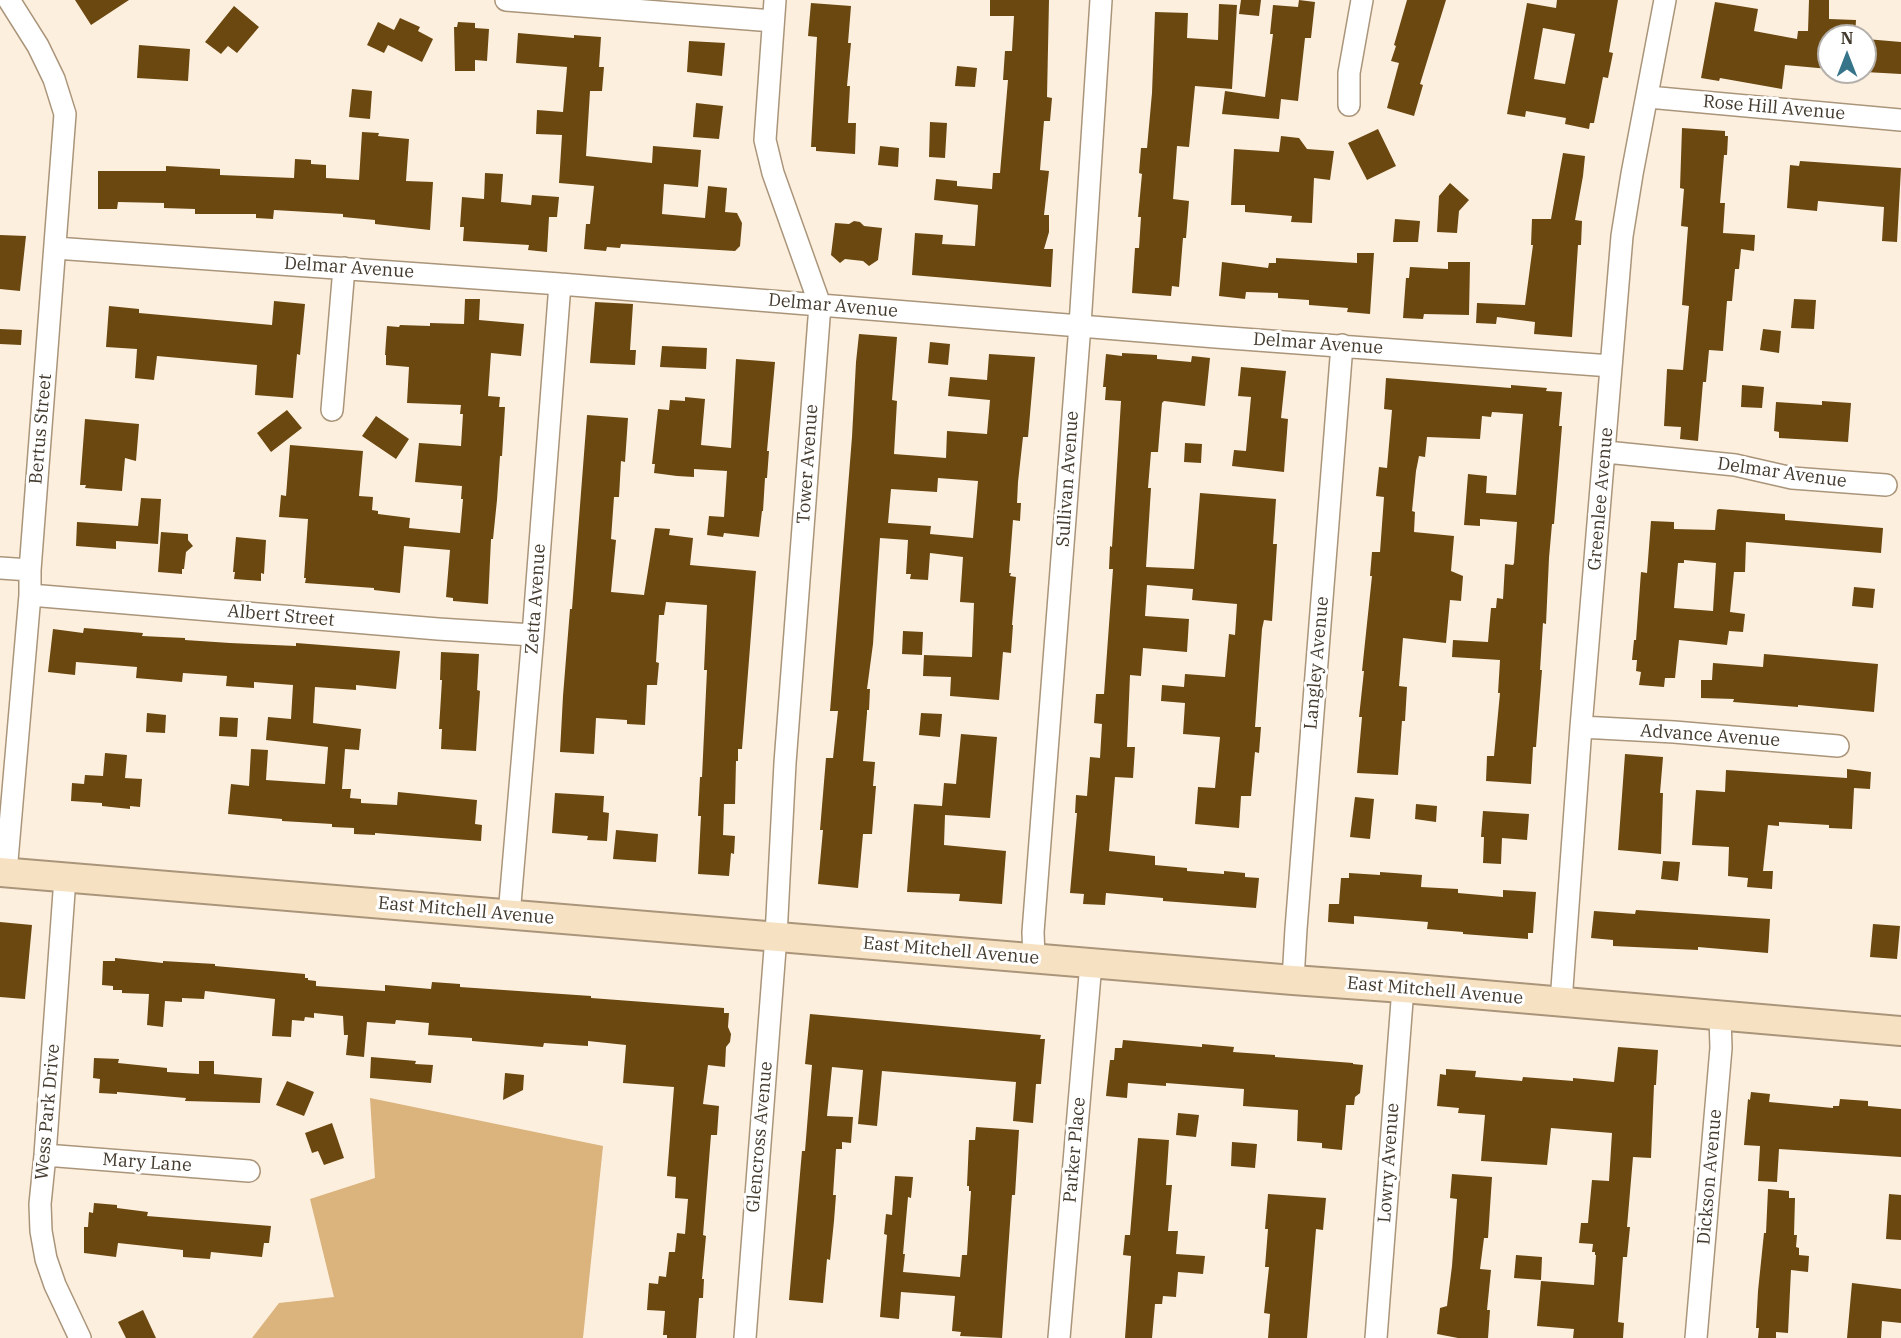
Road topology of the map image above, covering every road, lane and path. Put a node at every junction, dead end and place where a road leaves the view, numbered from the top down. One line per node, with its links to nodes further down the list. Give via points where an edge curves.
1 (9, 0): 10 (street, Bertus Street, via 38,46 65,114)
2 (506, 0): 6 (street)
3 (1101, 0): 14 (street, Sullivan Avenue)
4 (1362, 0): 8 (street, via 1349,73)
5 (1665, 0): 7 (street, Greenlee Avenue)
6 (774, 10): 13 (street, Tower Avenue, via 765,140)
7 (1648, 97): 9 (street, Rose Hill Avenue); 16 (street, Greenlee Avenue, via 1622,236)
8 (1348, 105)
9 (1901, 120)
10 (56, 248): 11 (street, Delmar Avenue); 21 (street, Bertus Street)
11 (344, 268): 12 (street, Delmar Avenue); 17 (street)
12 (560, 284): 13 (street, Delmar Avenue); 23 (street, Zetta Avenue)
13 (820, 305): 14 (street, Delmar Avenue); 29 (street, Tower Avenue, via 785,763)
14 (1080, 325): 15 (street, Delmar Avenue); 30 (street, Sullivan Avenue)
15 (1342, 345): 16 (street, Delmar Avenue); 32 (street, Langley Avenue)
16 (1611, 366): 18 (street, Greenlee Avenue)
17 (332, 410)
18 (1606, 453): 19 (street, Delmar Avenue, via 1735,465 1792,478); 24 (street, Greenlee Avenue)
19 (1886, 485)
20 (0, 568): 21 (street)
21 (30, 570): 22 (street, Bertus Street)
22 (30, 595): 23 (street, Albert Street); 26 (street, Bertus Street)
23 (533, 635): 28 (street, Zetta Avenue)
24 (1581, 727): 25 (street, Advance Avenue); 34 (street, Greenlee Avenue)
25 (1838, 746)
26 (3, 872): 27 (street, East Mitchell Avenue)
27 (65, 878): 28 (street, East Mitchell Avenue); 37 (street, Wess Park Drive)
28 (509, 915): 29 (street, East Mitchell Avenue)
29 (776, 936): 30 (street, East Mitchell Avenue); 40 (street, Glencross Avenue)
30 (1034, 958): 31 (street, East Mitchell Avenue)
31 (1091, 963): 32 (street, East Mitchell Avenue); 41 (street, Parker Place)
32 (1293, 980): 33 (street, East Mitchell Avenue)
33 (1403, 988): 34 (street, East Mitchell Avenue); 42 (street, Lowry Avenue)
34 (1561, 1002): 35 (street, East Mitchell Avenue)
35 (1720, 1016): 36 (street, East Mitchell Avenue); 43 (street, Dickson Avenue, via 1721,1048)
36 (1901, 1031)
37 (45, 1155): 38 (street, Mary Lane); 39 (street, Wess Park Drive, via 40,1204 46,1259)
38 (249, 1171)
39 (80, 1338)
40 (745, 1338)
41 (1059, 1338)
42 (1376, 1338)
43 (1696, 1338)

